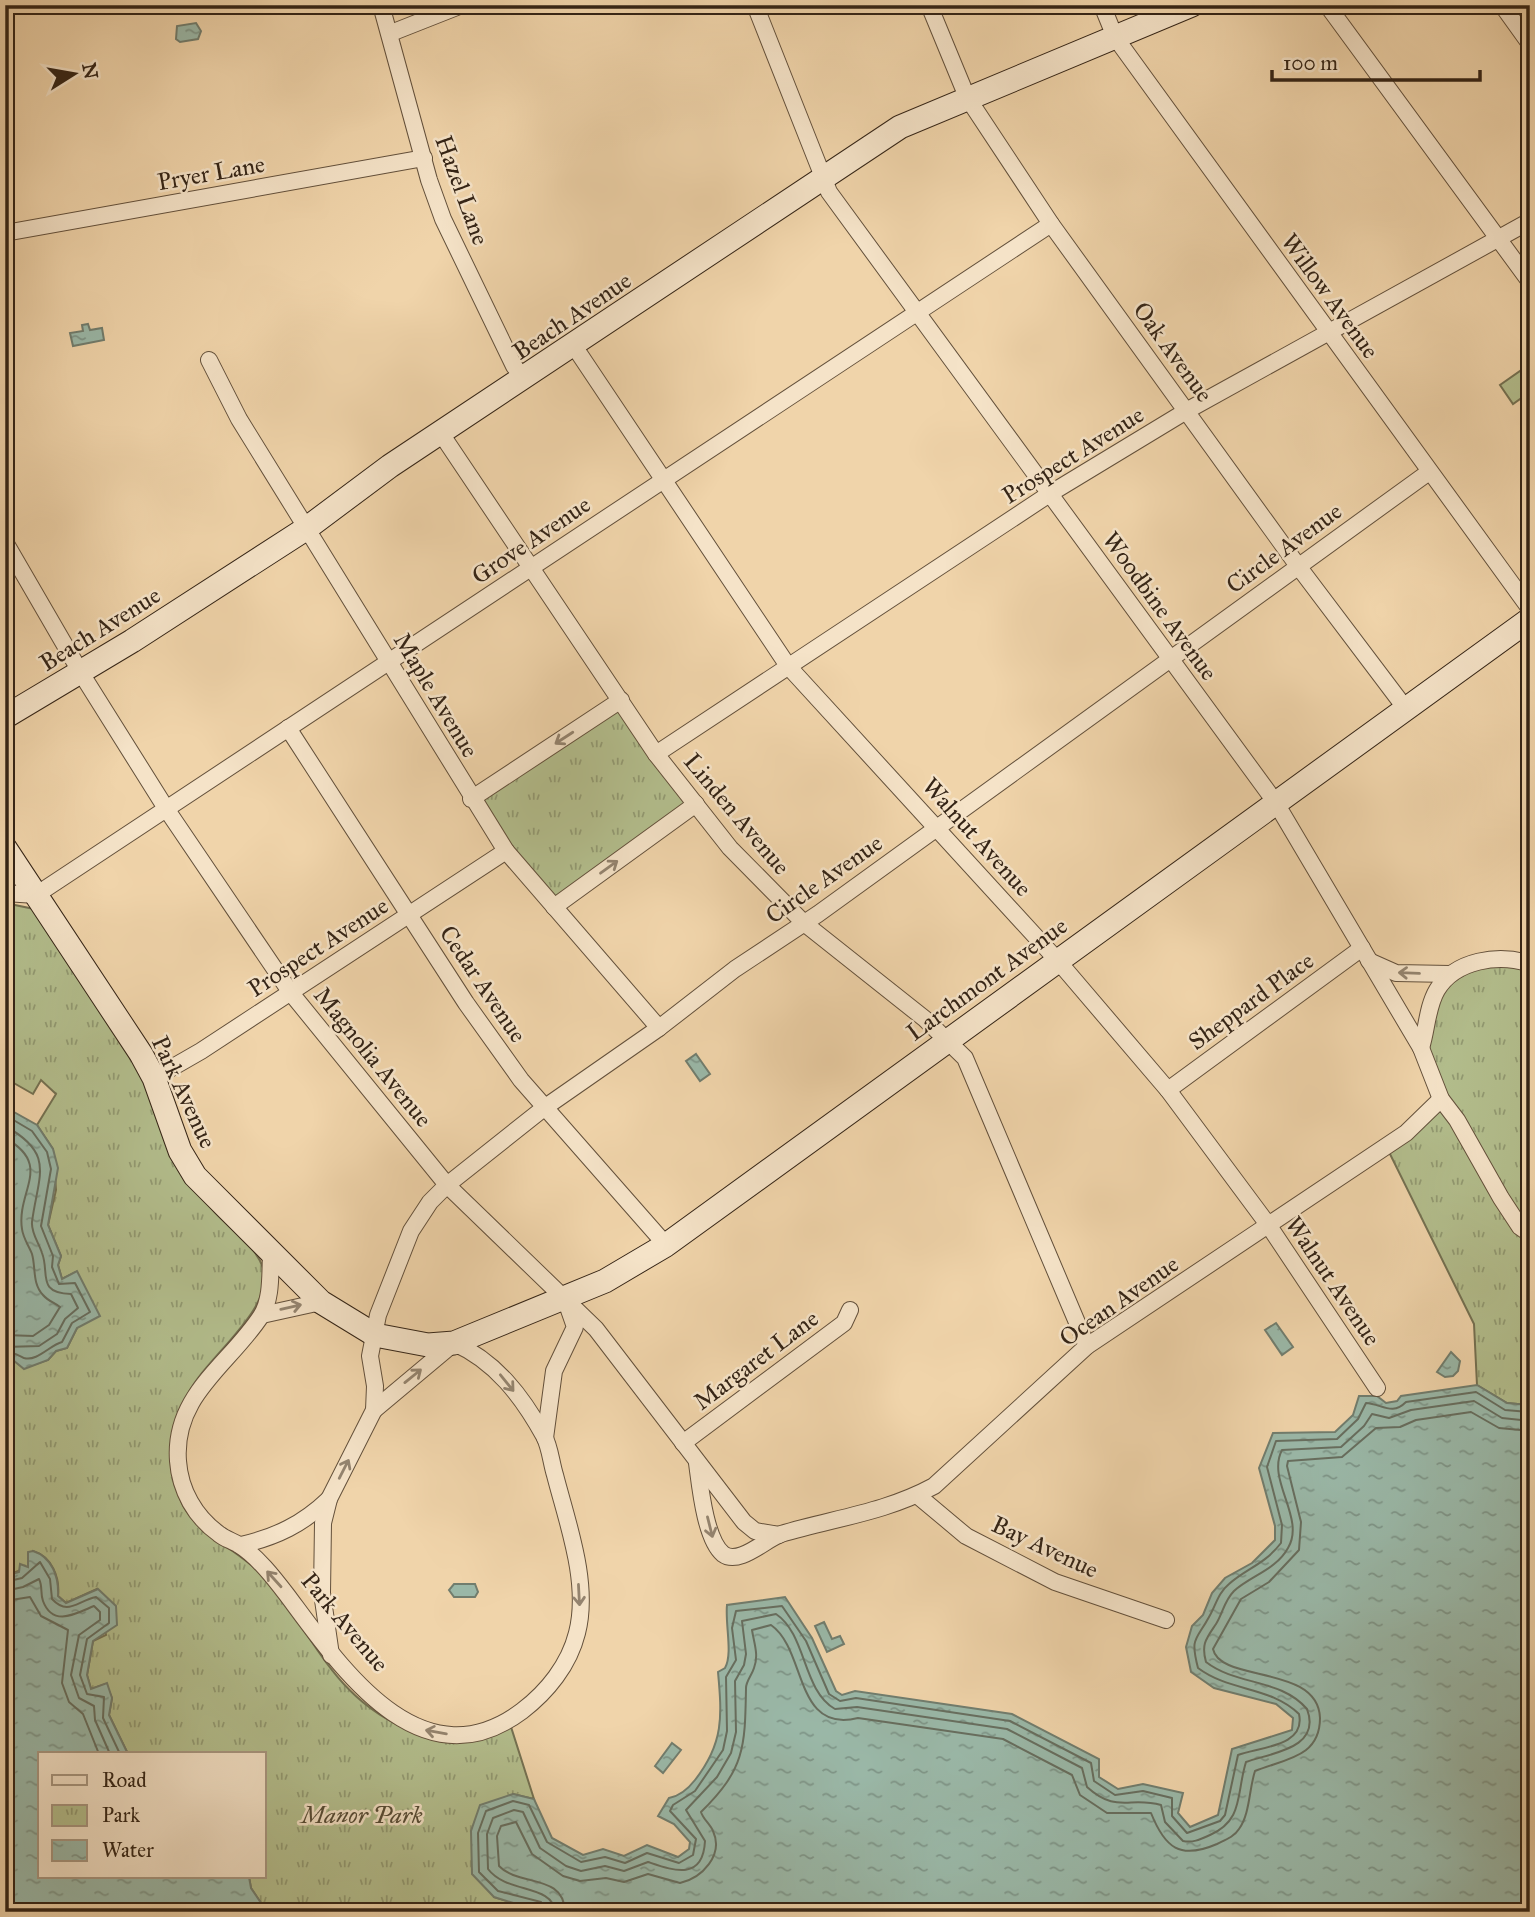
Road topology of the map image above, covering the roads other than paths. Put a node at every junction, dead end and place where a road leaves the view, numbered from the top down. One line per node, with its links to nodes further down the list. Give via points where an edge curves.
1 (381, 5): 9 (street, Hazel Lane)
2 (462, 5): 9 (street)
3 (755, 5): 14 (street, Woodbine Avenue)
4 (929, 5): 12 (street, Oak Avenue)
5 (1102, 5): 10 (street, Willow Avenue)
6 (1192, 5): 10 (street, Beach Avenue)
7 (1327, 5): 18 (street)
8 (1502, 5): 11 (street)
9 (391, 33): 13 (street, Hazel Lane)
10 (1115, 37): 12 (street, Beach Avenue); 21 (street, Willow Avenue)
11 (1530, 44)
12 (967, 97): 14 (street, Beach Avenue, via 900,128); 16 (street, Oak Avenue)
13 (424, 158): 17 (street, Pryer Lane); 24 (street, Hazel Lane, via 443,219)
14 (824, 178): 20 (street, Woodbine Avenue, via 829,192); 22 (street, Beach Avenue)
15 (1530, 221): 18 (street, Prospect Avenue)
16 (1051, 224): 20 (street, Grove Avenue); 25 (street, Oak Avenue)
17 (5, 233)
18 (1498, 238): 19 (street); 21 (street, Prospect Avenue)
19 (1530, 282)
20 (918, 310): 28 (street, Grove Avenue); 29 (street, Woodbine Avenue)
21 (1329, 333): 25 (street, Prospect Avenue); 27 (street, Willow Avenue)
22 (574, 346): 24 (street, Beach Avenue); 28 (street, Walnut Avenue)
23 (209, 360): 30 (street, Maple Avenue, via 239,419)
24 (524, 379): 26 (street, Beach Avenue)
25 (1188, 410): 29 (street, Prospect Avenue); 32 (street, Oak Avenue)
26 (442, 435): 30 (street, Beach Avenue, via 390,466); 33 (street, Linden Avenue)
27 (1429, 472): 32 (street, Circle Avenue); 34 (street, Willow Avenue)
28 (663, 480): 33 (street, Grove Avenue); 38 (street, Walnut Avenue)
29 (1051, 493): 36 (street, Woodbine Avenue); 38 (street, Prospect Avenue)
30 (307, 528): 37 (street, Maple Avenue); 39 (street, Beach Avenue)
31 (5, 542): 39 (street, Magnolia Avenue)
32 (1298, 566): 36 (street, Circle Avenue); 41 (street, Oak Avenue)
33 (530, 568): 37 (street, Grove Avenue); 40 (street, Linden Avenue)
34 (1530, 609)
35 (1530, 619): 41 (street, Larchmont Avenue)
36 (1170, 657): 46 (street, Woodbine Avenue); 49 (street, Circle Avenue)
37 (390, 661): 43 (street, Grove Avenue); 45 (street, Maple Avenue)
38 (788, 666): 44 (street, Prospect Avenue); 49 (street, Walnut Avenue)
39 (81, 673): 42 (street, Beach Avenue); 48 (street, Magnolia Avenue)
40 (621, 700): 44 (street, Linden Avenue); 45 (street, one-way to 45)
41 (1406, 709): 46 (street, Larchmont Avenue)
42 (5, 717)
43 (288, 728): 48 (street, Grove Avenue); 55 (street, Cedar Avenue)
44 (656, 754): 47 (street, Linden Avenue)
45 (471, 799): 51 (street, Maple Avenue)
46 (1276, 803): 57 (street, Woodbine Avenue); 58 (street, Larchmont Avenue)
47 (696, 804): 54 (street, one-way to 47); 56 (street, Linden Avenue, via 730,848)
48 (167, 810): 53 (street, Grove Avenue); 61 (street, Magnolia Avenue)
49 (938, 827): 56 (street, Circle Avenue); 58 (street, Walnut Avenue)
50 (5, 848): 53 (street, Park Avenue)
51 (506, 851): 54 (street, Maple Avenue); 55 (street, Prospect Avenue)
52 (5, 893): 53 (street)
53 (36, 895): 65 (street, Park Avenue)
54 (554, 907): 62 (street, Maple Avenue)
55 (409, 914): 61 (street, Prospect Avenue); 68 (street, Cedar Avenue, via 466,1003)
56 (804, 923): 62 (street, Circle Avenue); 63 (street, Linden Avenue)
57 (1365, 955): 60 (street, one-way to 57, via 1396,973); 64 (street, Woodbine Avenue); 66 (street, Sheppard Place)
58 (1058, 961): 63 (street, Larchmont Avenue); 66 (street, Walnut Avenue)
59 (1530, 964): 60 (street, via 1486,959)
60 (1450, 974): 64 (street, via 1431,1004)
61 (291, 992): 65 (street, Prospect Avenue); 69 (street, Magnolia Avenue)
62 (659, 1028): 68 (street, Circle Avenue)
63 (947, 1039): 72 (street, Larchmont Avenue); 80 (street, Linden Avenue, via 965,1058)
64 (1421, 1048): 67 (street, Woodbine Avenue)
65 (154, 1078): 73 (street, Park Avenue, via 169,1126 195,1177)
66 (1168, 1090): 70 (street, Walnut Avenue)
67 (1441, 1099): 70 (street, Ocean Avenue, via 1406,1133); 71 (street, Woodbine Avenue, via 1507,1208)
68 (544, 1108): 69 (street, Circle Avenue); 72 (street, Cedar Avenue)
69 (447, 1185): 74 (street, Magnolia Avenue); 78 (street, Circle Avenue, via 411,1231 378,1315)
70 (1269, 1226): 80 (street, Ocean Avenue); 81 (street, Walnut Avenue)
71 (1530, 1234)
72 (666, 1245): 74 (street, Larchmont Avenue, via 605,1281)
73 (271, 1254): 75 (street, Park Avenue); 77 (street, Park Avenue)
74 (565, 1298): 79 (street, Larchmont Avenue); 83 (street, Park Avenue, via 575,1327 554,1371); 84 (street, Magnolia Avenue, via 596,1329)
75 (321, 1302): 77 (street, one-way to 75); 78 (street, Park Avenue)
76 (850, 1310): 84 (street, Margaret Lane, via 844,1323)
77 (262, 1315): 89 (street, Park Avenue, via 193,1396 184,1415 179,1449 180,1478 188,1499 219,1534)
78 (375, 1335): 79 (street, Park Avenue, via 428,1345); 82 (street, Circle Avenue, via 370,1356)
79 (454, 1343): 82 (street, Circle Avenue, one-way to 79); 83 (street, Park Avenue, one-way to 83, via 491,1364)
80 (1087, 1346): 86 (street, Ocean Avenue, via 934,1486)
81 (1377, 1388)
82 (374, 1410): 87 (street, Circle Avenue, one-way to 82)
83 (545, 1438): 91 (street, Park Avenue, one-way to 91, via 576,1562 579,1615 578,1633 567,1659 538,1699 502,1723 436,1735 402,1720 381,1704)
84 (683, 1443): 85 (street, Magnolia Avenue)
85 (697, 1460): 88 (street, Magnolia Avenue, via 744,1522 755,1531); 88 (street, Ocean Avenue, one-way to 88, via 713,1539 721,1552 738,1556)
86 (917, 1495): 88 (street, Ocean Avenue, via 843,1521); 90 (street, Bay Avenue, via 966,1536 1055,1582)
87 (328, 1499): 89 (street, Circle Avenue, via 312,1516 286,1531); 91 (street, Circle Avenue, via 323,1522 322,1593)
88 (779, 1535)
89 (241, 1545): 91 (street, Park Avenue, one-way to 89, via 277,1581)
90 (1166, 1620)
91 (331, 1654)

